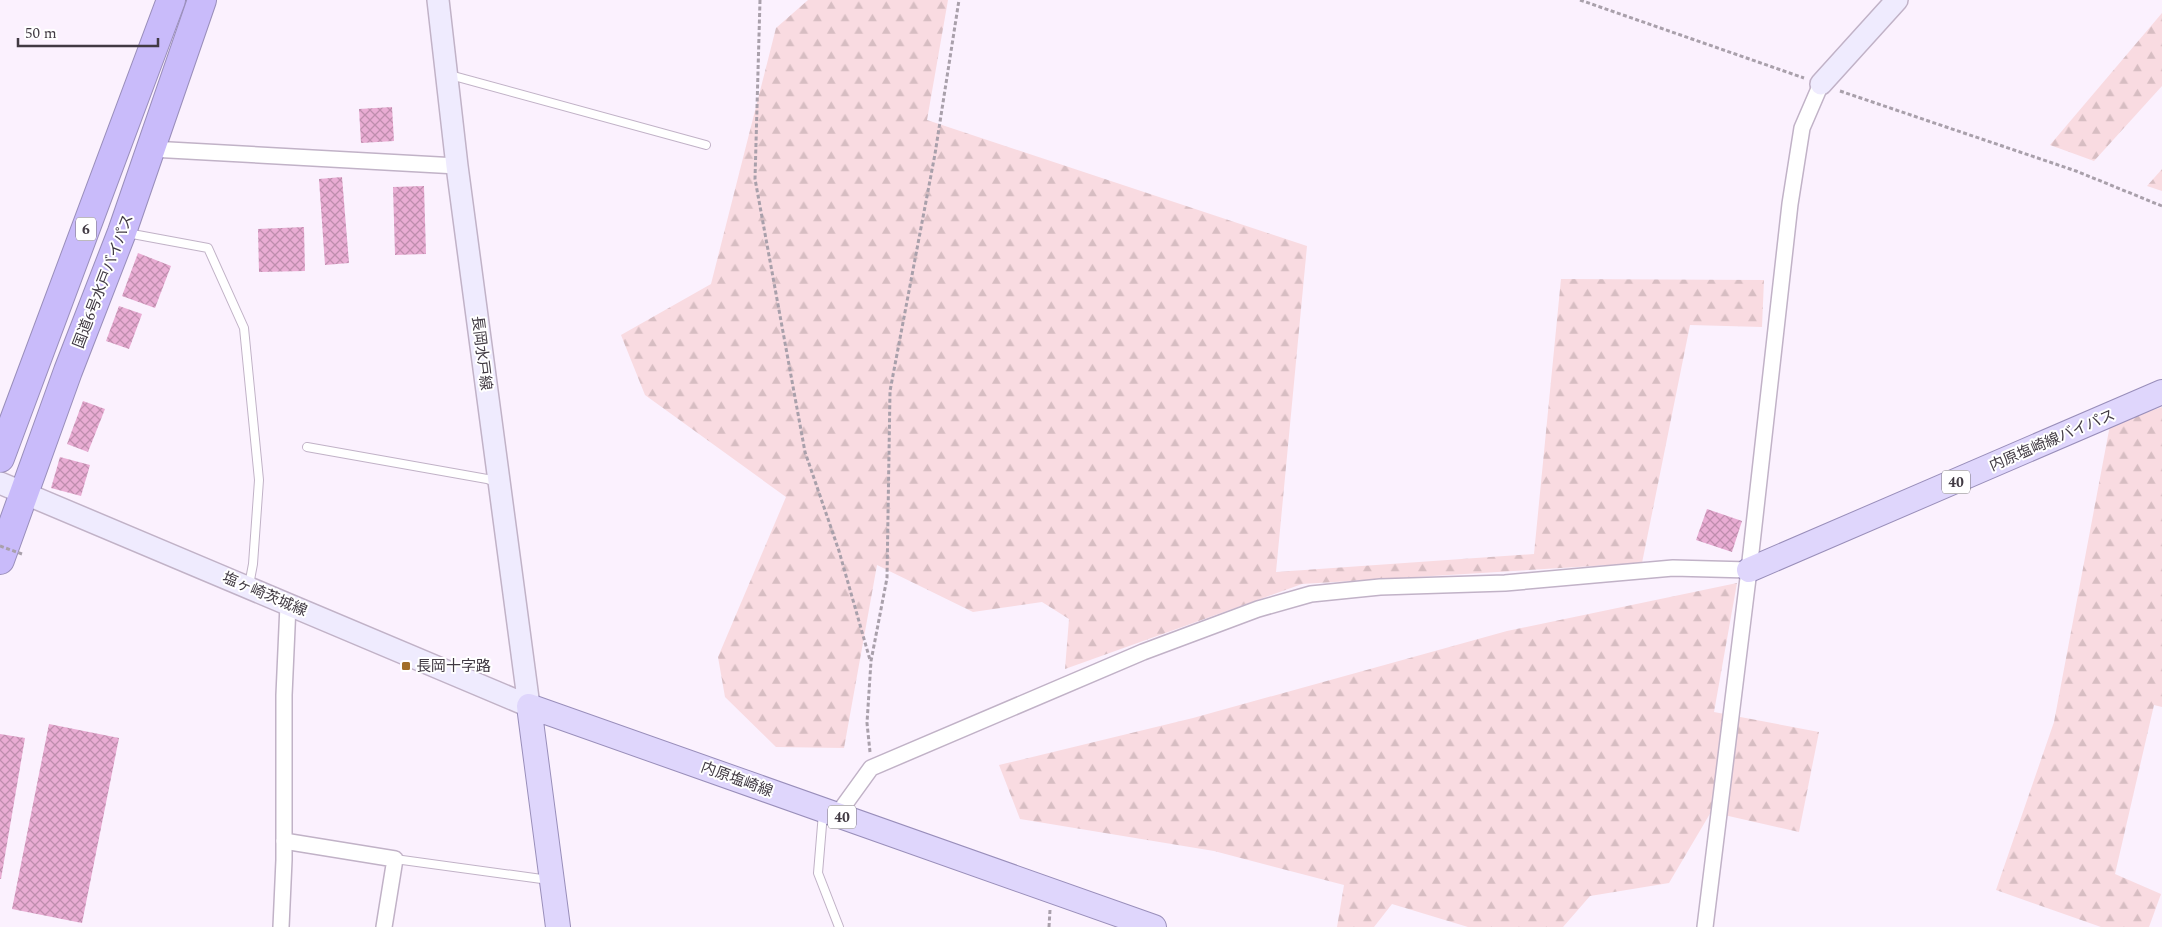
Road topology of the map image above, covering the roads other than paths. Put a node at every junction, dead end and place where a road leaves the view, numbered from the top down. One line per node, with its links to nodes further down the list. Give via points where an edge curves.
1 (171, 0): 13 (highway, 6)
2 (202, 0): 8 (highway, 国道6号水戸バイパス / 6)
3 (438, 0): 5 (main road, 長岡水戸線)
4 (1897, 0): 6 (main road)
5 (446, 73): 7 (lane); 9 (main road, 長岡水戸線)
6 (1821, 84): 17 (street, via 1802,128 1799,147)
7 (706, 145)
8 (151, 149): 9 (street); 10 (highway, 国道6号水戸バイパス / 6)
9 (457, 166): 14 (main road, 長岡水戸線)
10 (122, 232): 15 (highway, 国道6号水戸バイパス / 6, via 68,371); 18 (lane, via 208,248 244,328 259,480 253,564)
11 (2162, 392): 17 (main road, 内原塩崎線バイパス / 40)
12 (306, 447): 14 (lane, via 487,479)
13 (0, 458)
14 (499, 484): 20 (main road, 長岡水戸線)
15 (12, 488): 16 (highway, 国道6号水戸バイパス / 6); 18 (main road, 塩ヶ崎茨城線)
16 (11, 557)
17 (1749, 570): 21 (street, via 1673,568 1504,583 1380,587 1311,594 1258,609 1143,652 872,768); 30 (street)
18 (248, 587): 19 (main road, 塩ヶ崎茨城線)
19 (288, 605): 20 (main road, 塩ヶ崎茨城線); 22 (street, via 282,748)
20 (529, 706): 21 (main road, 内原塩崎線 / 40); 24 (main road)
21 (830, 813): 28 (lane, via 818,873); 29 (main road, 内原塩崎線 / 40)
22 (284, 841): 23 (street); 25 (street)
23 (395, 860): 24 (lane); 26 (street)
24 (552, 880): 27 (main road)
25 (280, 927)
26 (384, 927)
27 (558, 927)
28 (839, 927)
29 (1154, 927)
30 (1705, 927)

